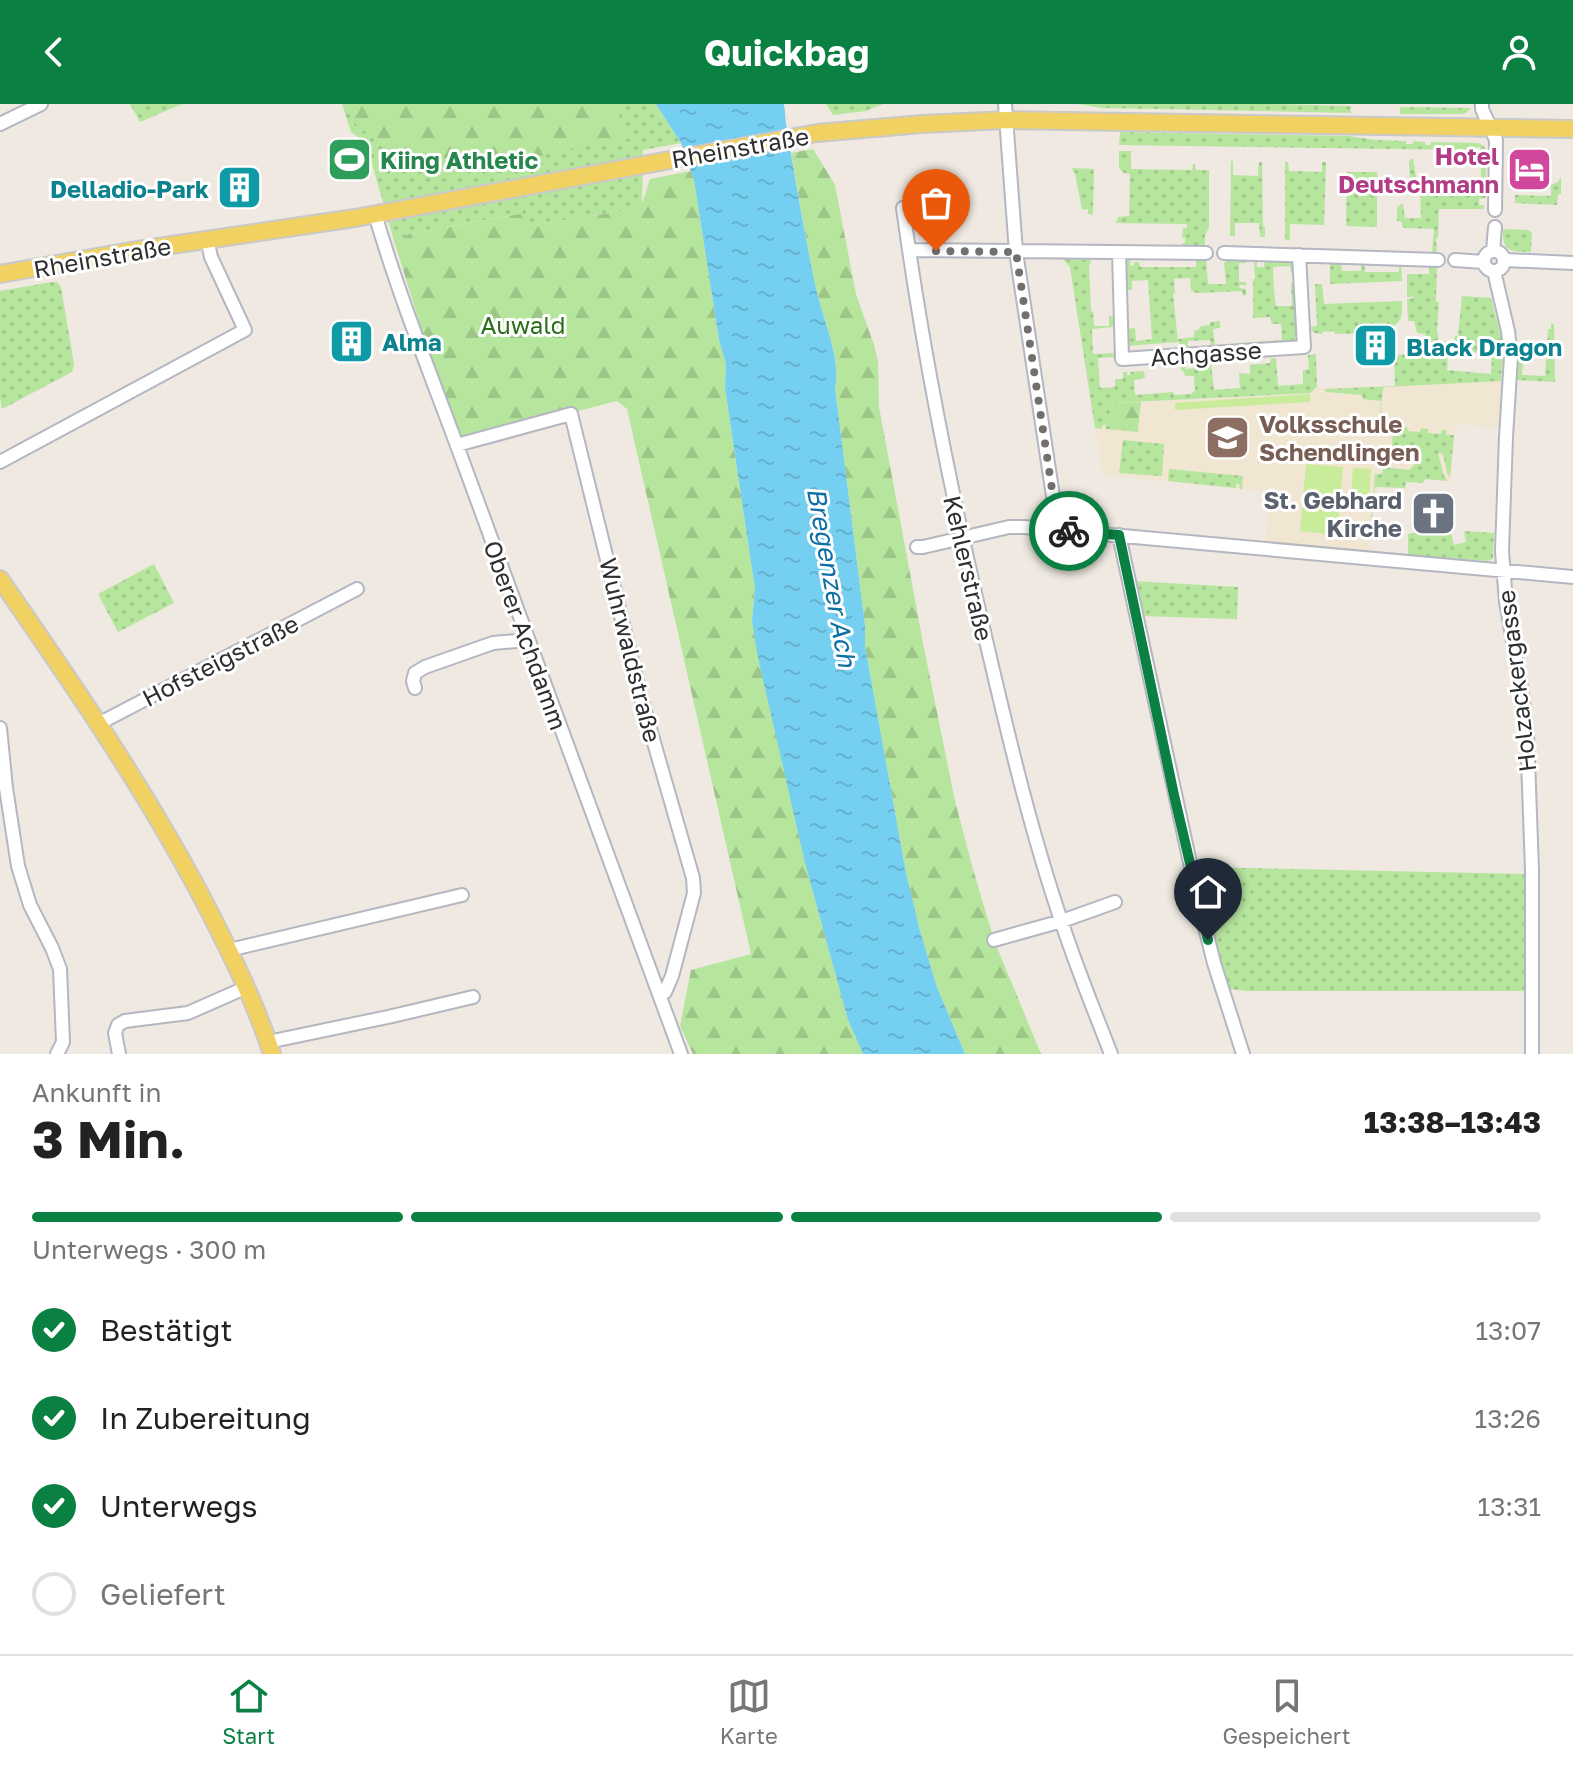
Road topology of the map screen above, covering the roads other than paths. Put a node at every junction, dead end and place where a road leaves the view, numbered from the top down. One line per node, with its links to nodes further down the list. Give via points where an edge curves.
1 (41, 104): 4 (street)
2 (1482, 104): 5 (street)
3 (1006, 112): 5 (main road, Rheinstraße); 9 (main road, Rheinstraße, via 817,133); 14 (street)
4 (0, 124)
5 (1490, 127): 6 (main road, Rheinstraße); 8 (street, via 1496,142)
6 (1573, 129)
7 (903, 208): 12 (street, Kehlerstraße)
8 (1495, 208)
9 (375, 214): 11 (main road, Rheinstraße); 26 (street, Oberer Achdamm)
10 (1495, 227): 13 (street)
11 (207, 239): 25 (main road, Rheinstraße); 27 (street, via 245,330)
12 (909, 250): 14 (street); 30 (street, Kehlerstraße)
13 (1493, 251): 21 (street); 22 (street)
14 (1016, 252): 15 (street); 28 (street)
15 (1119, 252): 16 (street); 18 (street, Achgasse, via 1122,359 1304,347)
16 (1206, 253)
17 (1224, 253): 18 (street)
18 (1299, 255): 19 (street)
19 (1438, 260)
20 (1455, 260): 22 (street)
21 (1505, 260): 23 (street); 24 (street)
22 (1484, 262): 24 (street)
23 (1573, 263)
24 (1494, 271): 32 (street, Holzackergasse, via 1511,356)
25 (0, 274)
26 (457, 445): 36 (street, Oberer Achdamm); 47 (street, Wuhrwaldstraße, via 571,414 642,701 693,878 694,893 672,976)
27 (0, 462)
28 (1058, 529): 29 (street); 30 (street, via 1016,526)
29 (1119, 535): 32 (street); 54 (street, via 1197,895)
30 (962, 539): 31 (street); 43 (street, Kehlerstraße, via 1009,738)
31 (917, 547)
32 (1503, 570): 33 (street); 55 (street, Holzackergasse, via 1527,732)
33 (1573, 577)
34 (3, 589): 38 (main road)
35 (357, 589): 38 (street, Hofsteigstraße)
36 (528, 640): 37 (street, via 493,643 425,667 415,673); 47 (street, Oberer Achdamm)
37 (415, 688)
38 (98, 724): 45 (main road, via 164,827)
39 (0, 728): 40 (street)
40 (3, 790): 50 (street, via 30,905 60,969 63,1042)
41 (462, 895): 45 (street)
42 (1115, 902): 43 (street)
43 (1062, 921): 44 (street); 53 (street, Kehlerstraße)
44 (994, 940)
45 (229, 950): 46 (main road)
46 (247, 987): 49 (main road); 51 (street, via 188,1013 125,1021 115,1033)
47 (660, 996): 52 (street, Oberer Achdamm)
48 (473, 997): 49 (street)
49 (270, 1048)
50 (57, 1054)
51 (119, 1054)
52 (681, 1054)
53 (1111, 1054)
54 (1243, 1054)
55 (1532, 1054)

